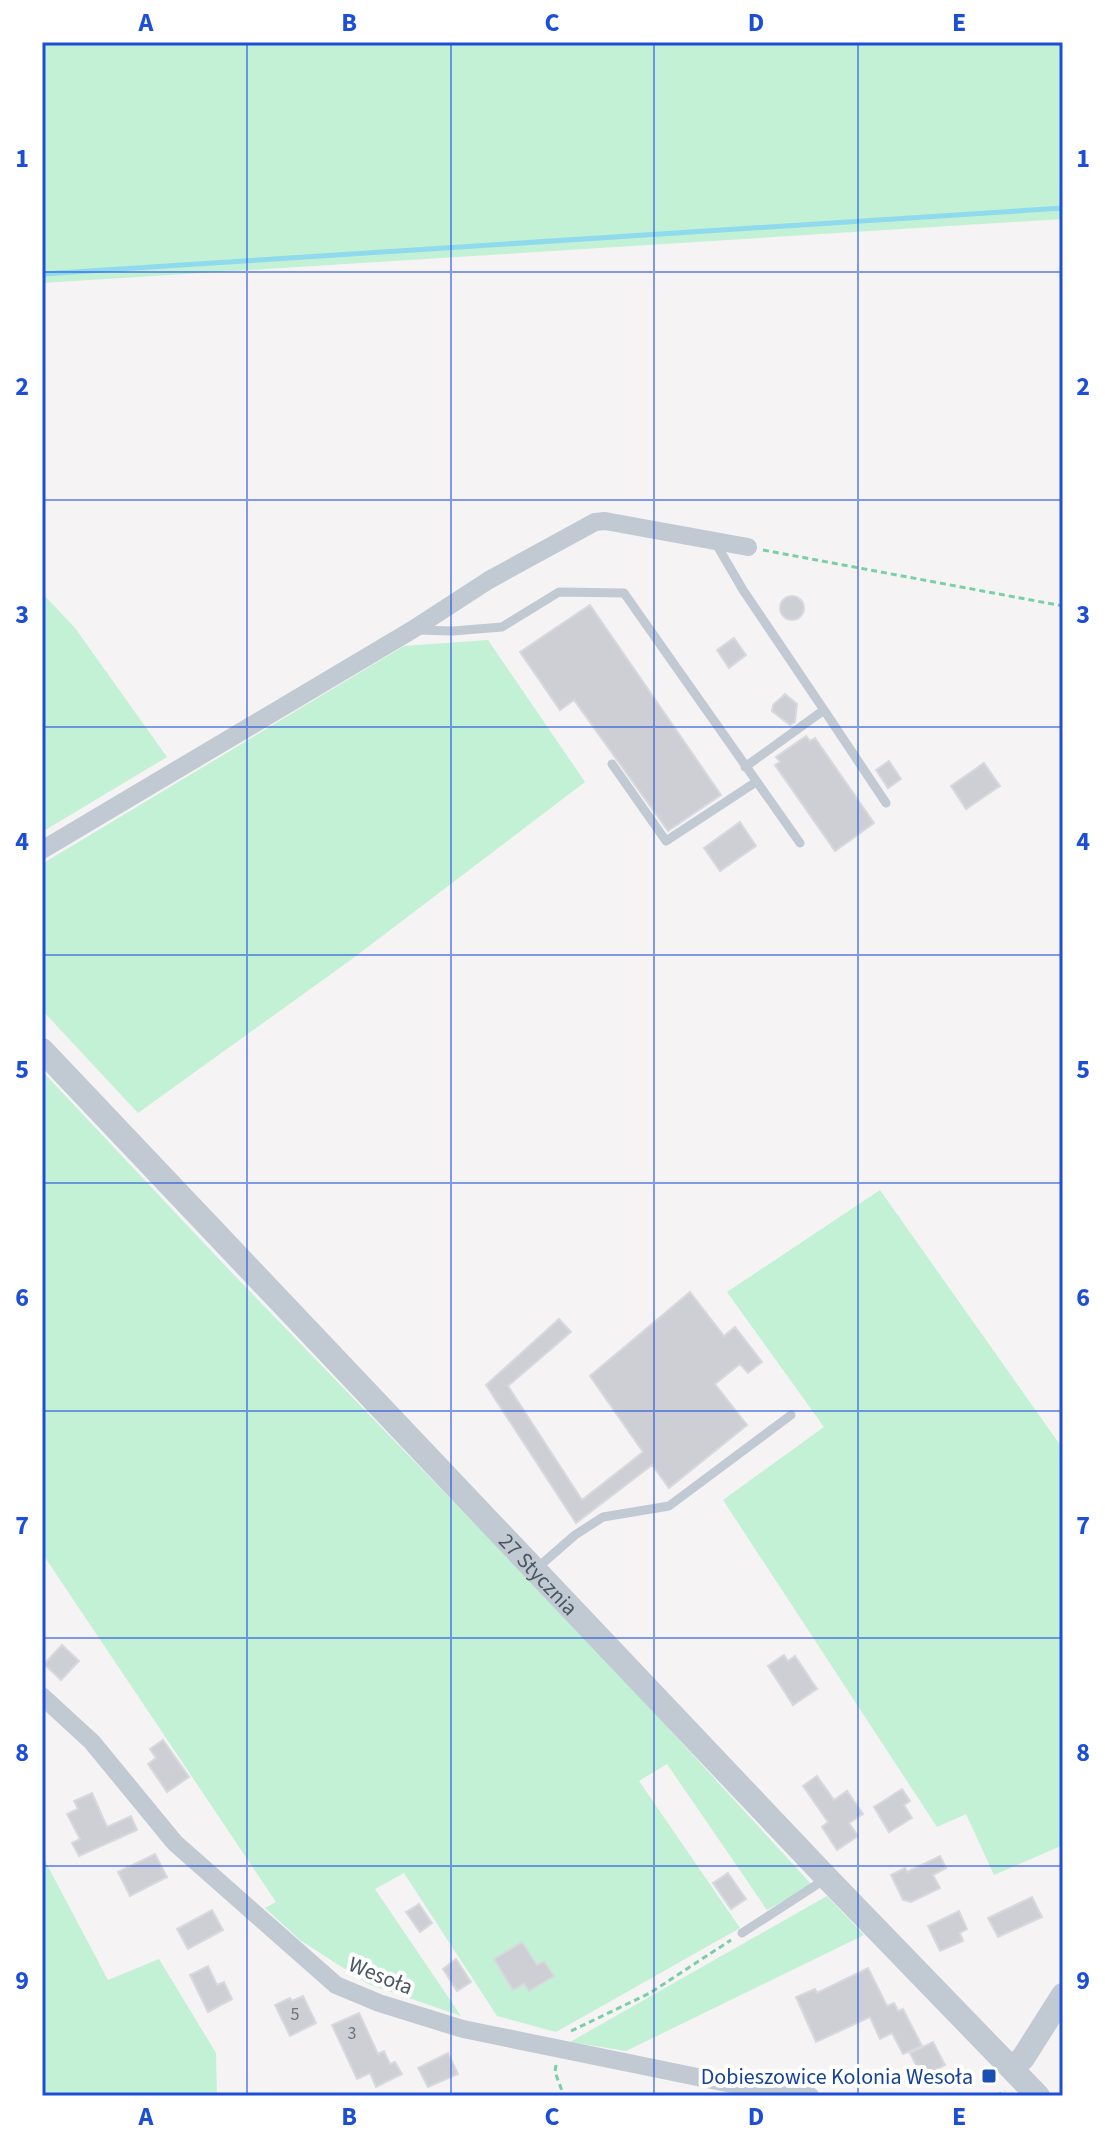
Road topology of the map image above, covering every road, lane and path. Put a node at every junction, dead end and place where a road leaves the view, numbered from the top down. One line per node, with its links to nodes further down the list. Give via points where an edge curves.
1 (714, 540): 2 (street); 4 (street, via 595,522); 5 (lane)
2 (748, 547): 3 (path)
3 (1063, 606)
4 (412, 630): 7 (lane, via 502,627 559,592 624,593); 11 (street)
5 (824, 710): 7 (lane); 9 (lane)
6 (612, 764): 8 (lane, via 666,841)
7 (745, 767): 8 (lane)
8 (756, 782): 10 (lane)
9 (886, 803)
10 (800, 843)
11 (42, 850)
12 (42, 1050): 14 (street, 27 Stycznia)
13 (791, 1415): 14 (lane, via 669,1506 603,1517)
14 (535, 1570): 16 (street, 27 Stycznia)
15 (42, 1696): 19 (street, Wesoła, via 92,1742 175,1843 336,1985 463,2029)
16 (827, 1878): 17 (lane); 20 (street, 27 Stycznia)
17 (742, 1933): 19 (path, via 650,1993 566,2033)
18 (1063, 1995): 20 (street)
19 (558, 2049): 21 (path, via 555,2072); 22 (street, Wesoła)
20 (1009, 2080): 23 (path); 24 (street, 27 Stycznia)
21 (564, 2096)
22 (810, 2096)
23 (996, 2096)
24 (1038, 2096)

